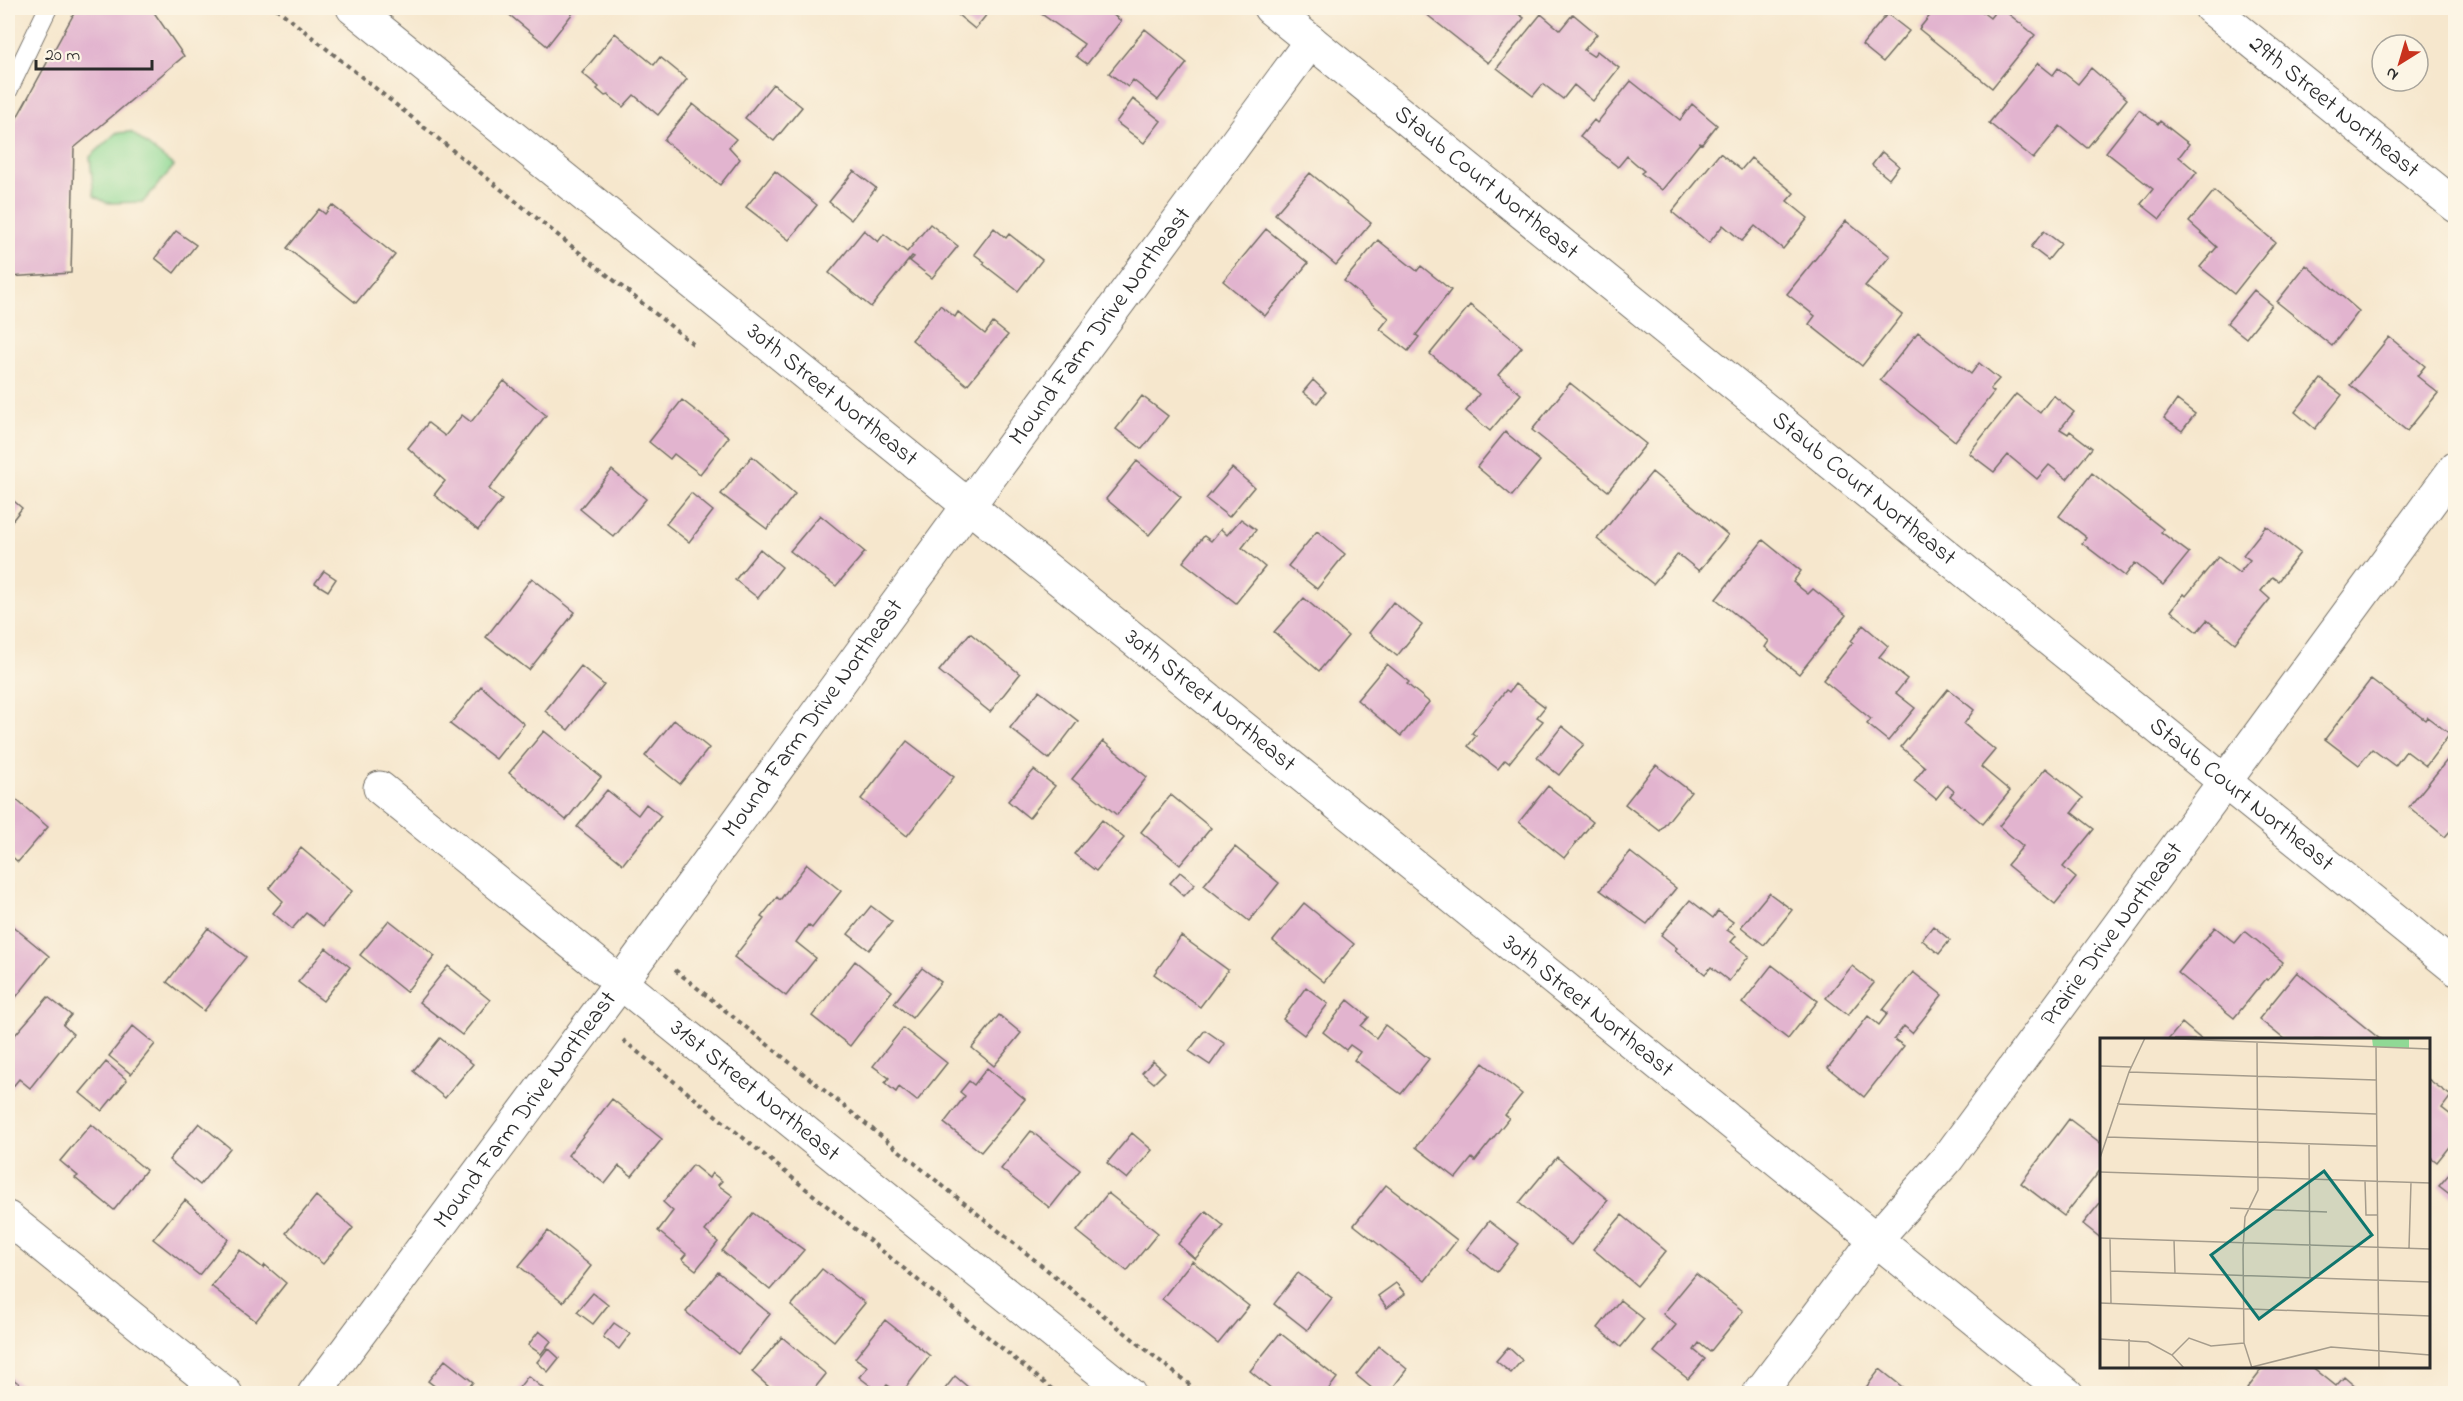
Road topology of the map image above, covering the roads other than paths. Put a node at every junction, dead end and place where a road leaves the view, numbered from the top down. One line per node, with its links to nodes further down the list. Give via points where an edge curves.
1 (48, 8): 6 (lane)
2 (353, 8): 9 (street, 30th Street Northeast)
3 (1270, 8): 5 (street, Staub Court Northeast)
4 (2211, 8): 7 (street, 29th Street Northeast)
5 (1311, 41): 9 (street, Mound Farm Drive Northeast); 10 (street, Staub Court Northeast)
6 (8, 91)
7 (2456, 206)
8 (2456, 467): 10 (street, Prairie Drive Northeast)
9 (969, 505): 13 (street, Mound Farm Drive Northeast); 15 (street, 30th Street Northeast)
10 (2224, 781): 12 (street, Staub Court Northeast); 15 (street, Prairie Drive Northeast, via 1948,1158)
11 (380, 788): 13 (street, 31st Street Northeast)
12 (2456, 969)
13 (621, 982): 17 (street, Mound Farm Drive Northeast); 18 (street, 31st Street Northeast)
14 (8, 1218): 16 (street)
15 (1876, 1239): 19 (street, Prairie Drive Northeast); 20 (street, 30th Street Northeast)
16 (226, 1394)
17 (314, 1394)
18 (1129, 1394)
19 (1759, 1394)
20 (2067, 1394)

